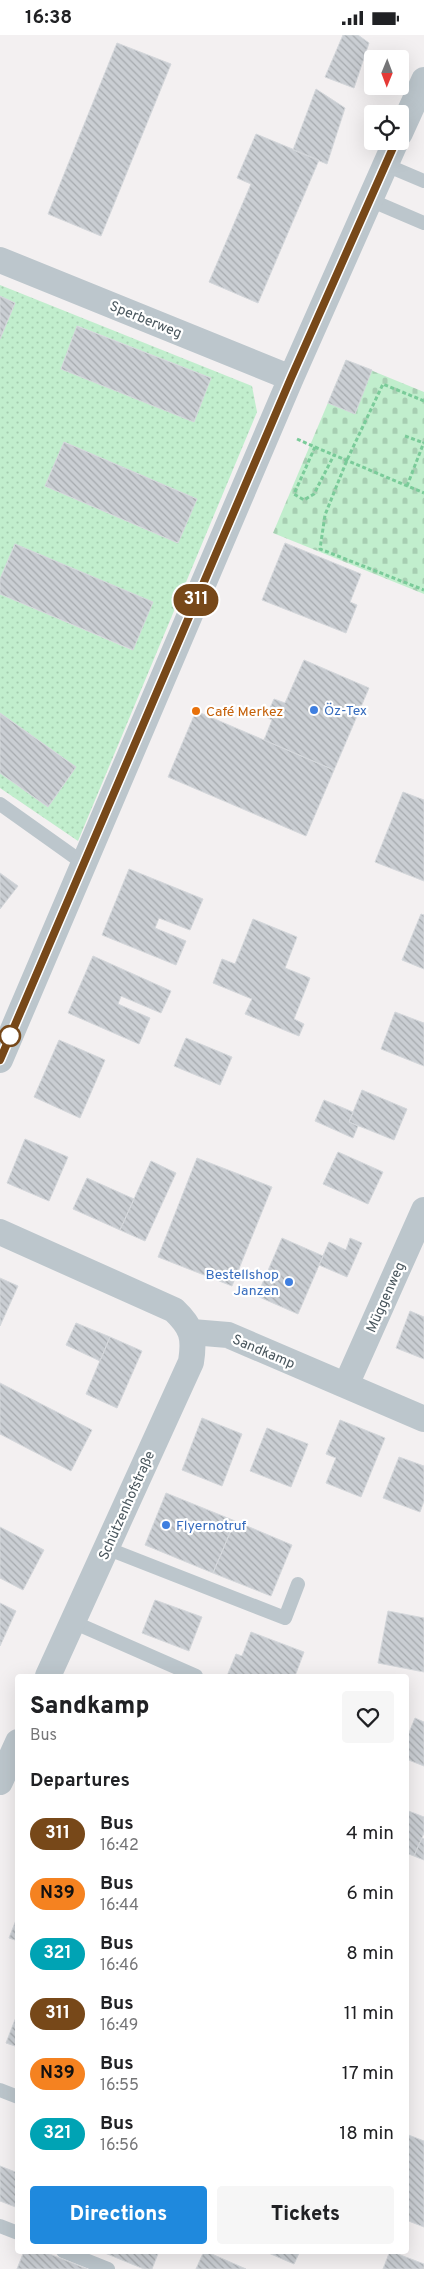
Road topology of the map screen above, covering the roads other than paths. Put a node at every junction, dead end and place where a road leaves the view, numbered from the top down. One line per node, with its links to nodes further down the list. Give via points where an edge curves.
1 (424, 80): 2 (street)
2 (409, 113)
3 (392, 150): 4 (street)
4 (386, 165): 5 (lane); 6 (street)
5 (424, 181)
6 (370, 201): 7 (lane); 9 (street)
7 (424, 223)
8 (0, 260): 9 (street, Sperberweg)
9 (291, 378): 11 (street)
10 (0, 804): 11 (lane)
11 (83, 863): 12 (street)
12 (0, 1060)
13 (424, 1209): 16 (street, Müggenweg)
14 (0, 1232): 15 (street, via 174,1310)
15 (192, 1332): 16 (street, Sandkamp, via 228,1335); 18 (street, Schützenhofstraße, via 191,1362)
16 (346, 1385): 17 (street, Sandkamp)
17 (424, 1419)
18 (106, 1548): 19 (lane, via 285,1618); 20 (street, Schützenhofstraße)
19 (298, 1584)
20 (72, 1622): 21 (street, Schützenhofstraße); 22 (lane)
21 (49, 1674)
22 (191, 1674)
23 (0, 2090): 24 (lane)
24 (15, 2096)
25 (0, 2226): 26 (lane)
26 (15, 2232)
27 (70, 2254): 28 (lane)
28 (108, 2269)

